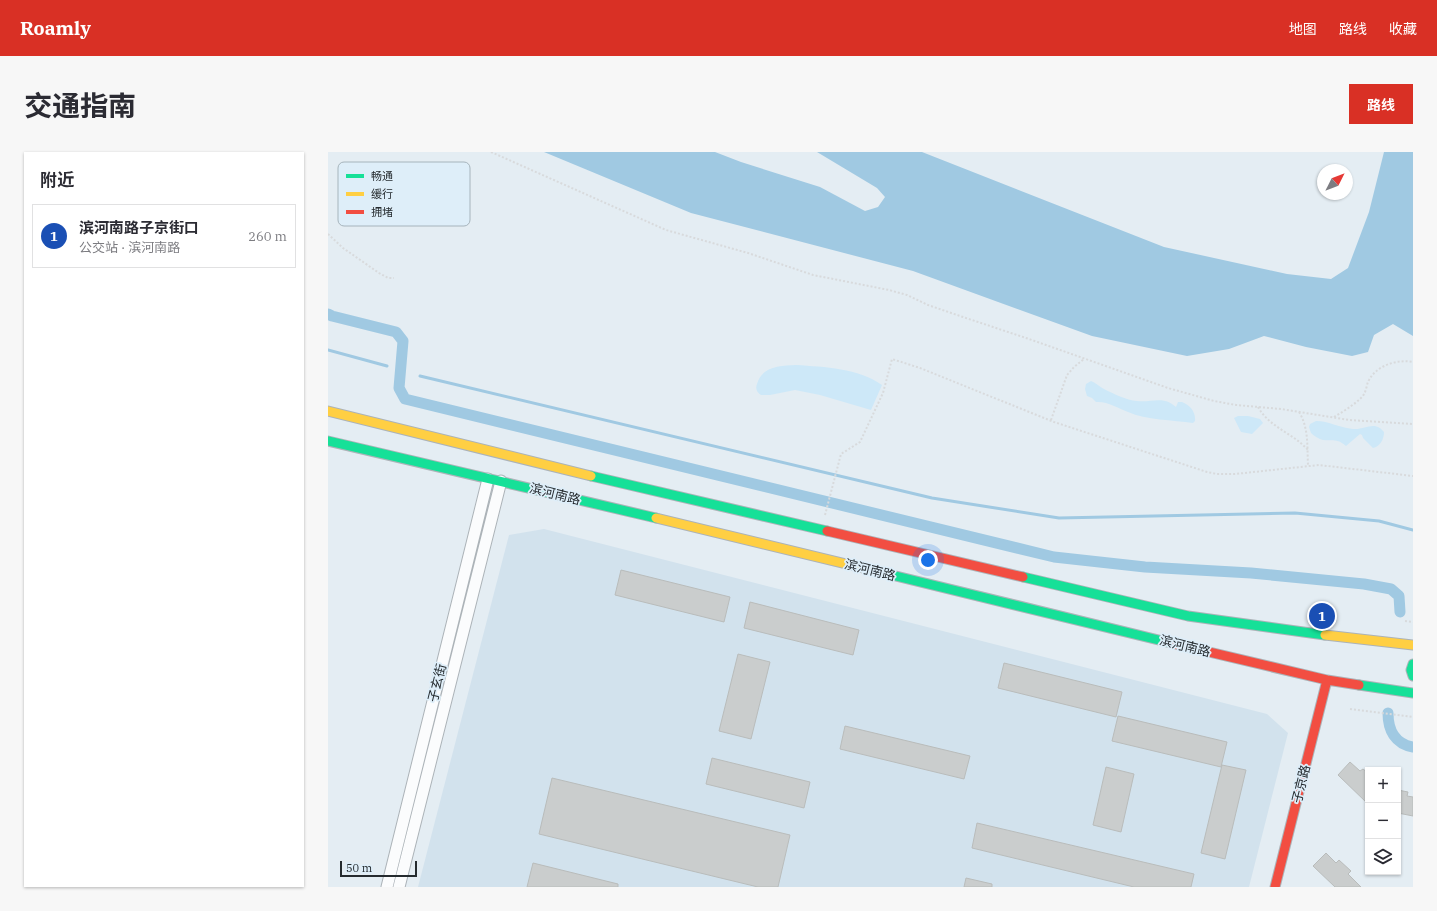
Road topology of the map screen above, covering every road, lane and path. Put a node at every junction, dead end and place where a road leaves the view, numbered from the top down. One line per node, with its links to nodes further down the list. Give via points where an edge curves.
1 (491, 152): 4 (path, via 670,232 748,253 813,275 907,295 928,305)
2 (328, 234): 3 (path, via 343,248 379,273)
3 (394, 278)
4 (1084, 359): 6 (path, via 1196,396); 10 (path, via 1074,366 1067,376)
5 (1413, 362): 9 (path, via 1393,364 1375,371 1362,396)
6 (1258, 407): 8 (path); 13 (path, via 1263,416)
7 (328, 411): 21 (main road, 滨河南路, via 516,458 1188,616)
8 (1299, 412): 9 (path); 13 (path, via 1304,423)
9 (1333, 418): 11 (path)
10 (1051, 420): 14 (path, via 1217,474); 18 (path, via 892,359 883,393 860,442 841,454 838,460)
11 (1413, 424)
12 (328, 442): 16 (main road, 滨河南路)
13 (1308, 450): 14 (path)
14 (1308, 465): 15 (path)
15 (1413, 476)
16 (488, 479): 17 (main road, 滨河南路); 28 (street, 子玄街)
17 (501, 481): 24 (main road, 滨河南路); 29 (street, 子玄街)
18 (826, 511)
19 (1405, 621): 20 (path)
20 (1413, 622)
21 (1413, 645)
22 (1413, 664): 23 (main road)
23 (1413, 676)
24 (1327, 680): 25 (main road, 滨河南路); 30 (main road, 子京路)
25 (1413, 693)
26 (1350, 709): 27 (path)
27 (1413, 717)
28 (387, 887)
29 (399, 887)
30 (1275, 887)

